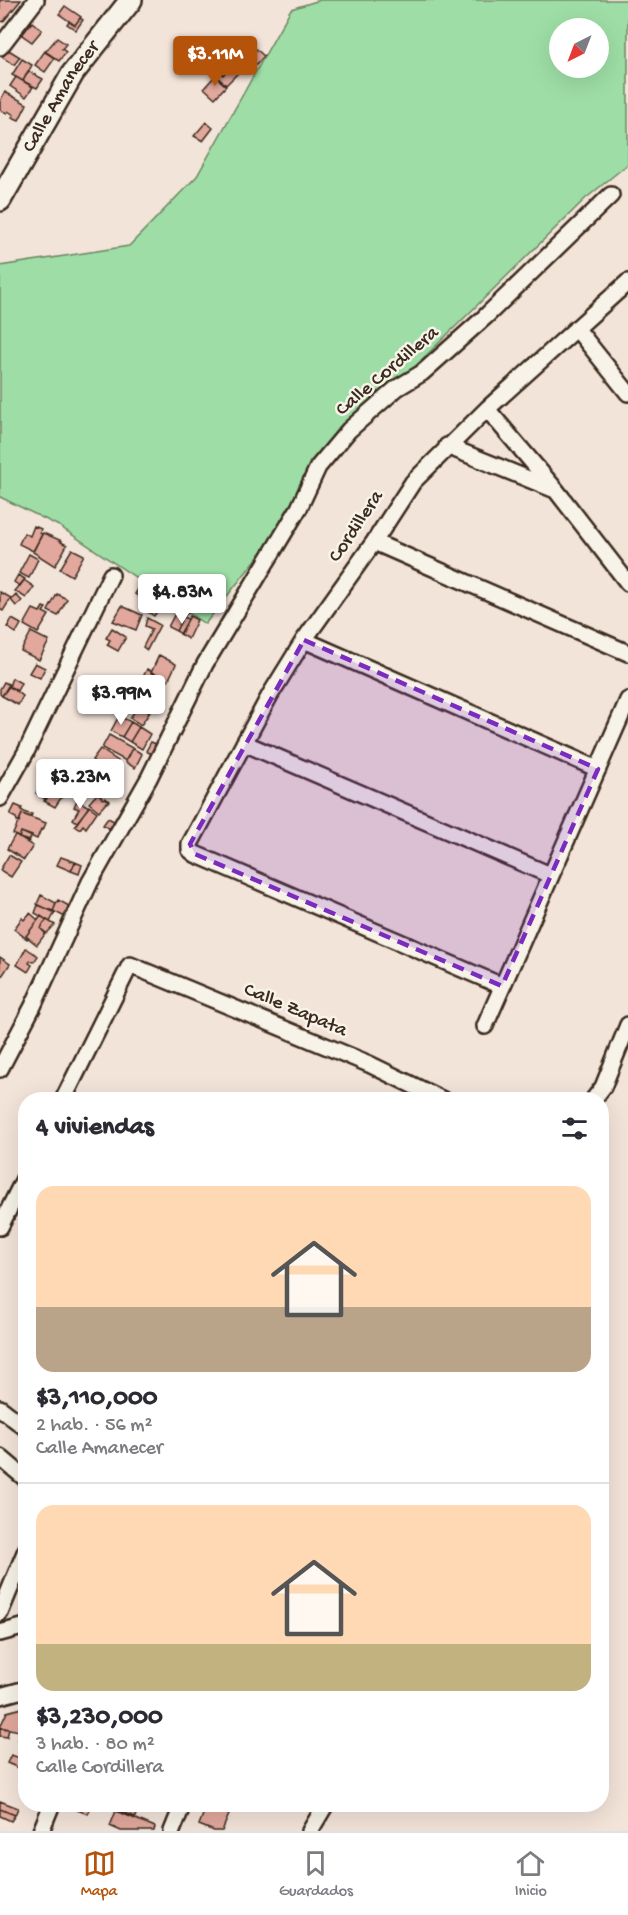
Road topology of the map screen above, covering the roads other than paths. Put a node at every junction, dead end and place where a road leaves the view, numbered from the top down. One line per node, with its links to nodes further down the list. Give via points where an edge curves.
1 (36, 0): 3 (street)
2 (131, 0): 5 (main road, Calle Amanecer, via 73,73)
3 (0, 46)
4 (611, 195): 25 (street, Calle Cordillera, via 485,317 349,430 318,467 299,508 205,664 149,778 90,882)
5 (0, 200)
6 (628, 282): 7 (street, Cordillera)
7 (576, 328): 8 (street); 9 (street, Cordillera)
8 (628, 393)
9 (487, 409): 10 (street, Cordillera); 11 (street)
10 (447, 446): 11 (street); 12 (street, Cordillera, via 413,482)
11 (555, 489): 14 (street)
12 (374, 542): 15 (street, Cordillera); 16 (street)
13 (111, 575): 20 (street)
14 (628, 583)
15 (304, 640): 18 (street, Cordillera); 19 (street)
16 (628, 653)
17 (628, 700): 19 (street)
18 (244, 743): 21 (street); 22 (street, Cordillera, via 190,850)
19 (598, 769): 21 (street)
20 (0, 798)
21 (550, 875): 22 (street)
22 (502, 986): 24 (street)
23 (628, 1025): 28 (street)
24 (484, 1026)
25 (0, 1069)
26 (67, 1092): 27 (street, Calle Zapata, via 130,965 369,1064)
27 (427, 1092)
28 (599, 1092)
29 (18, 1191): 30 (street)
30 (0, 1227)
31 (0, 1408): 32 (street)
32 (18, 1422)
33 (0, 1457): 34 (street)
34 (18, 1472)
35 (18, 1569): 36 (street)
36 (0, 1612)
37 (18, 1628): 38 (street)
38 (0, 1633)
39 (18, 1691): 40 (street)
40 (0, 1696)
41 (49, 1812): 44 (street)
42 (180, 1812): 45 (street)
43 (321, 1812): 46 (street)
44 (41, 1831)
45 (172, 1831)
46 (310, 1831)

